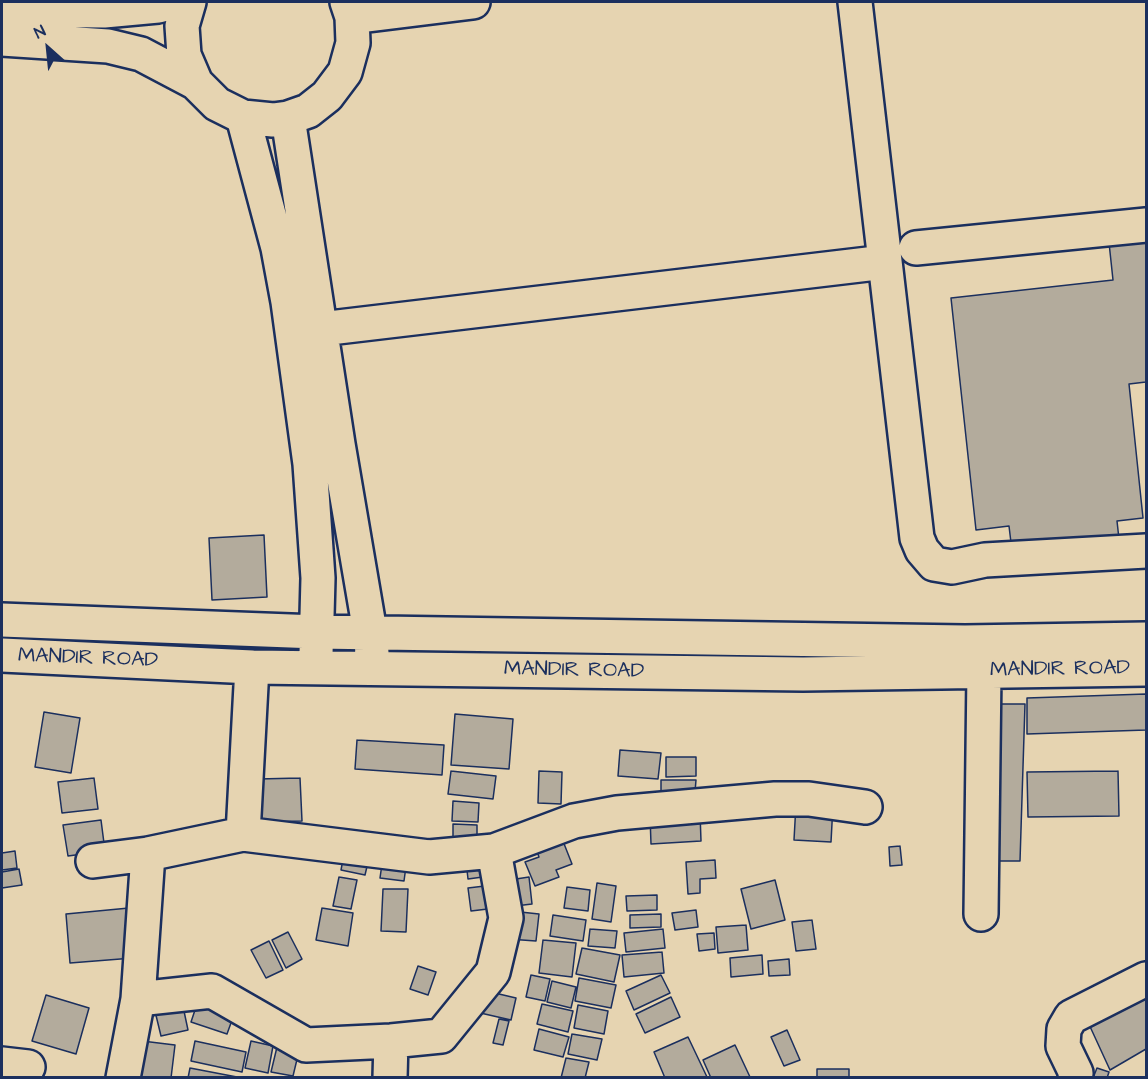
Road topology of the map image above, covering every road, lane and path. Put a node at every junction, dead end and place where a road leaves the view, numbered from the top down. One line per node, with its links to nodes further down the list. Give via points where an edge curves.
1 (173, 2): 5 (street, via 104,11)
2 (189, 2): 8 (street, via 182,26 184,56)
3 (473, 2): 6 (street)
4 (855, 2): 13 (street)
5 (2, 9)
6 (349, 9): 10 (street, via 353,43 345,72 327,96 308,111)
7 (2, 39): 8 (street, via 108,46 141,54)
8 (196, 82): 9 (street, via 217,104)
9 (243, 117): 10 (street); 17 (street, via 278,248 288,302 310,464 318,578)
10 (288, 118): 14 (street)
11 (1146, 225): 12 (street)
12 (916, 248)
13 (885, 262): 14 (street); 15 (street, via 917,537 927,557 934,564 952,567 985,560)
14 (321, 329): 18 (street)
15 (1146, 551)
16 (2, 620): 17 (street, MANDIR ROAD)
17 (317, 632): 18 (street, MANDIR ROAD); 23 (street)
18 (370, 632): 19 (street, MANDIR ROAD); 24 (street)
19 (704, 638): 20 (street, MANDIR ROAD, via 965,642); 27 (street)
20 (1146, 639)
21 (2, 655): 22 (street, MANDIR ROAD)
22 (252, 667): 23 (street, MANDIR ROAD); 29 (street)
23 (316, 668): 24 (street, MANDIR ROAD)
24 (374, 668): 27 (street, MANDIR ROAD)
25 (1146, 669): 26 (street, MANDIR ROAD)
26 (984, 671): 27 (street, MANDIR ROAD); 33 (street)
27 (705, 673)
28 (865, 807): 30 (street, via 775,799 617,813 574,821)
29 (243, 834): 30 (street, via 429,857); 31 (street)
30 (494, 851): 36 (street, via 506,918 493,972 441,1036)
31 (148, 854): 32 (street); 35 (street)
32 (93, 861)
33 (981, 914)
34 (1146, 979): 39 (street, via 1071,1017 1064,1029 1064,1046)
35 (138, 999): 36 (street, via 212,991 306,1046); 37 (street)
36 (391, 1041): 38 (street)
37 (123, 1077)
38 (390, 1077)
39 (1075, 1077)

